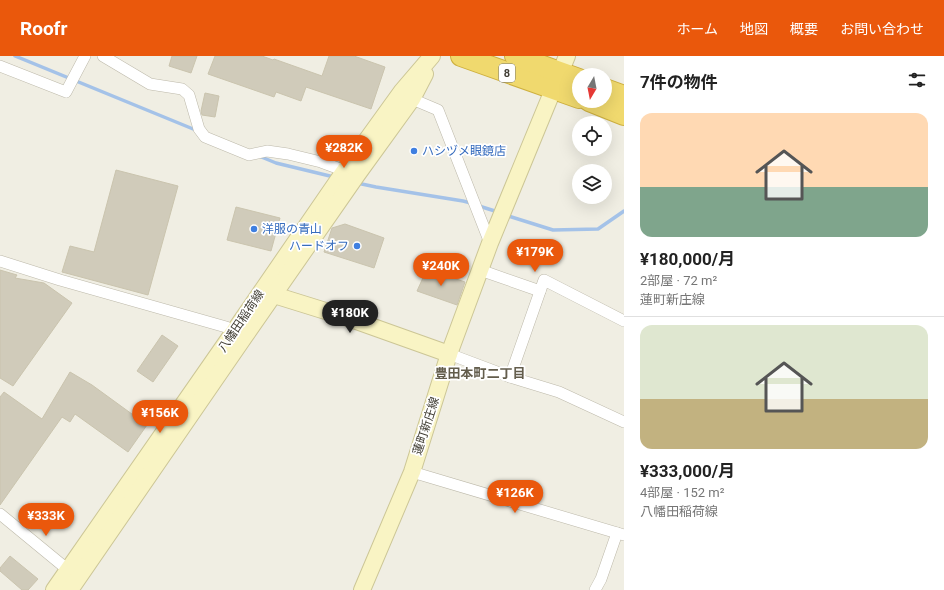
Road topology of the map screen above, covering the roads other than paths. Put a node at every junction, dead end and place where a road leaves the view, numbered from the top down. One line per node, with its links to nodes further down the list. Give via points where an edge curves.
1 (85, 56): 6 (street, via 66,92)
2 (103, 56): 15 (street, via 150,84 182,89 189,95 199,129 205,137 249,155 267,151 321,162)
3 (434, 56): 12 (main road, 八幡田稲荷線); 15 (main road, 八幡田稲荷線, via 402,91)
4 (461, 56): 7 (highway, 8)
5 (515, 56): 7 (highway, 8)
6 (0, 66)
7 (560, 73): 8 (highway, 8); 9 (highway, 8); 16 (main road, 蓮町新庄線)
8 (572, 77)
9 (572, 89)
10 (612, 92): 11 (highway)
11 (624, 96)
12 (412, 99): 15 (main road, 八幡田稲荷線); 16 (street, via 438,110)
13 (606, 108): 14 (highway)
14 (624, 115)
15 (351, 173): 19 (main road, 八幡田稲荷線)
16 (490, 243): 18 (main road, 蓮町新庄線)
17 (0, 261): 22 (street)
18 (480, 270): 20 (street); 23 (main road, 蓮町新庄線)
19 (269, 291): 22 (main road, 八幡田稲荷線); 23 (main road)
20 (540, 291): 21 (street, via 544,280); 24 (street)
21 (624, 321)
22 (240, 333): 29 (main road, 八幡田稲荷線)
23 (449, 354): 24 (street); 26 (main road, 蓮町新庄線)
24 (510, 377): 25 (street, via 558,392)
25 (624, 422)
26 (412, 472): 28 (street); 31 (main road, 蓮町新庄線)
27 (0, 514): 29 (street)
28 (621, 534): 32 (street)
29 (72, 579): 30 (main road, 八幡田稲荷線)
30 (54, 590)
31 (362, 590)
32 (595, 590)

